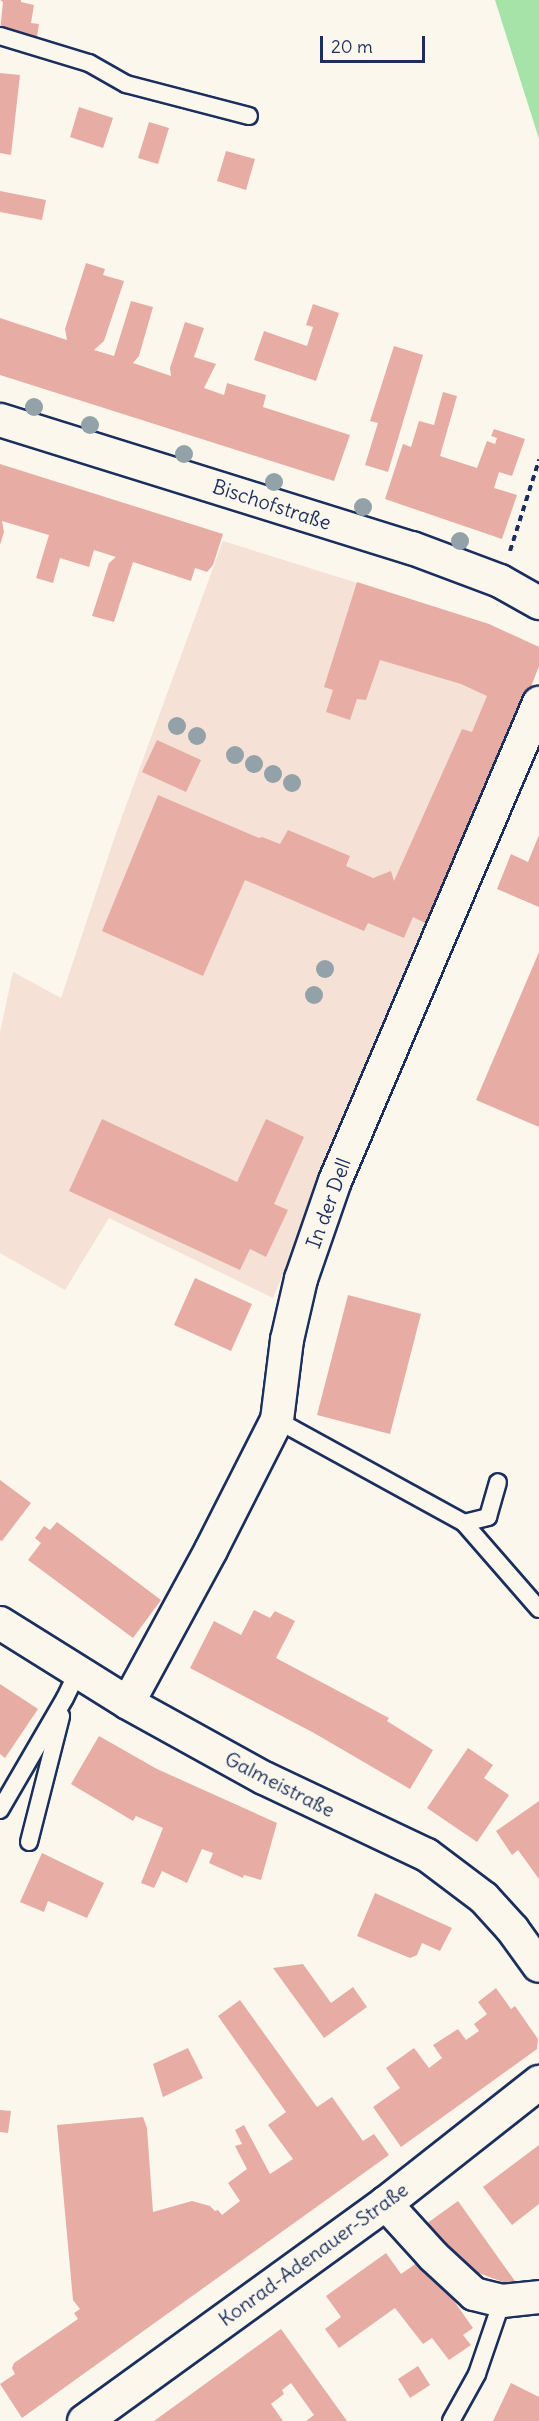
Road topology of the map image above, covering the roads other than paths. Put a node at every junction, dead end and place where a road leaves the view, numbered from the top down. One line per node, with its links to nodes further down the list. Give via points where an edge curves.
1 (0, 36): 2 (lane, via 89,63 126,84)
2 (249, 116)
3 (0, 420): 4 (street, Bischofstraße, via 412,548 500,581)
4 (539, 603)
5 (539, 703): 6 (street, In der Dell, via 335,1181 301,1280 287,1340)
6 (277, 1420): 8 (lane); 12 (street, In der Dell)
7 (498, 1482): 8 (lane, via 488,1517)
8 (464, 1523): 9 (lane)
9 (539, 1609)
10 (0, 1623): 11 (street, Galmeistraße)
11 (71, 1684): 12 (street, Galmeistraße); 13 (lane); 14 (lane)
12 (129, 1703): 15 (street, Galmeistraße, via 264,1778 428,1855 484,1898)
13 (0, 1810)
14 (29, 1842)
15 (539, 1966)
16 (539, 2082): 17 (street, Konrad-Adenauer-Straße)
17 (385, 2203): 19 (street, via 474,2294); 20 (street, Konrad-Adenauer-Straße)
18 (539, 2297): 19 (street)
19 (502, 2301): 21 (lane, via 477,2374)
20 (84, 2421)
21 (451, 2421)

